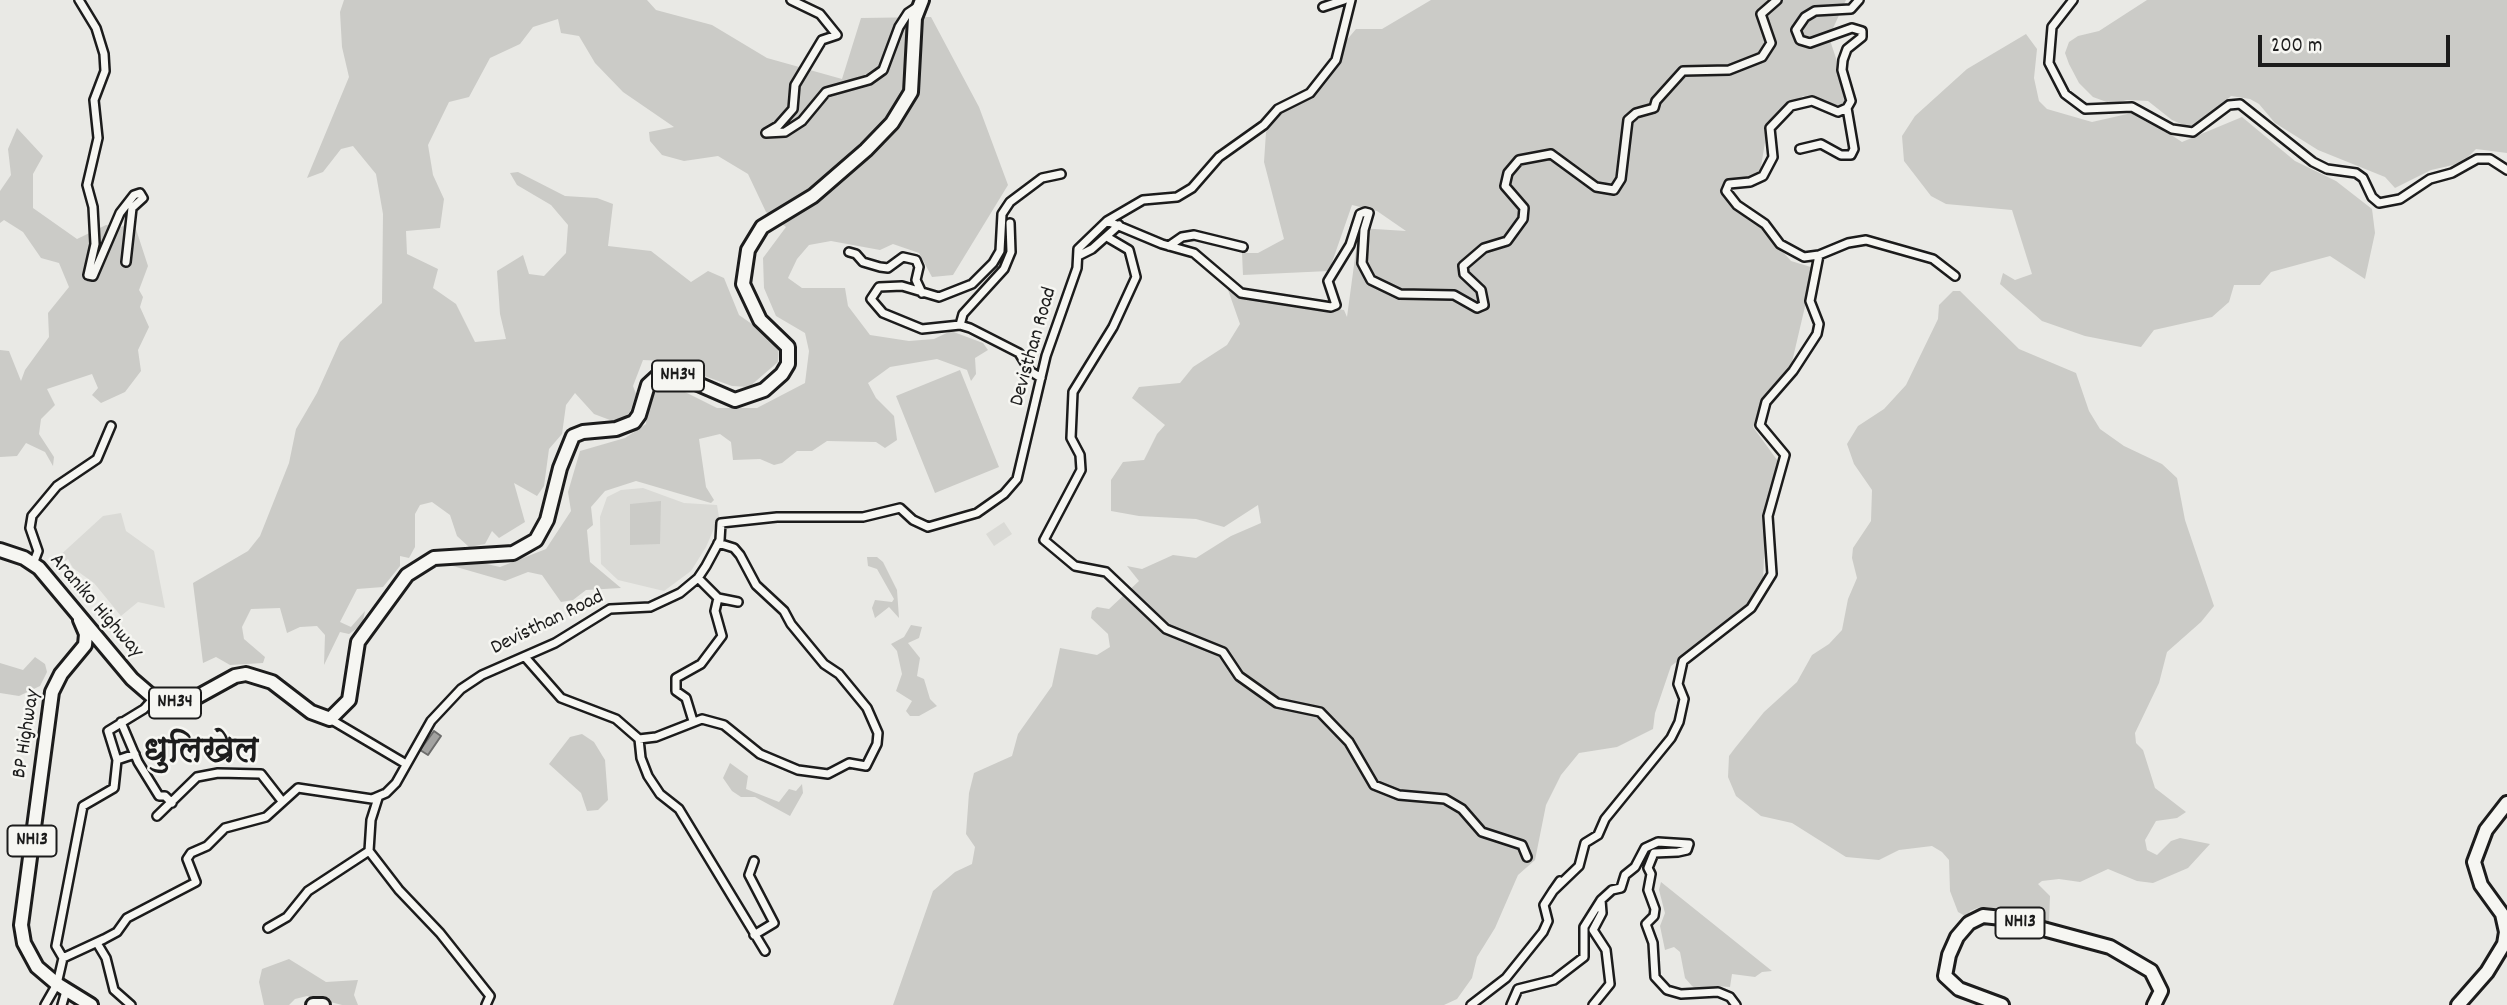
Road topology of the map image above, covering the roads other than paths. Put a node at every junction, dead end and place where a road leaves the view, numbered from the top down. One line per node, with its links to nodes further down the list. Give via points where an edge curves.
1 (79, 0): 23 (street, via 96,27 105,71 94,100 98,138 88,185 94,244 88,275 93,276 120,212 140,193 143,198 132,208)
2 (791, 0): 8 (street, via 820,14 837,35 822,40 795,85 793,109 766,133 785,132 802,121 826,92 869,80 883,70 899,27)
3 (1343, 0): 9 (street)
4 (1351, 0): 14 (street, Devisthan Road, via 1336,60 1310,93 1278,109 1264,125 1219,157 1192,188 1177,197 1143,200)
5 (1777, 0): 18 (street, via 1761,15 1771,43 1762,57 1729,70 1683,72 1654,108 1628,120 1621,179 1614,190 1596,187 1551,154 1519,160 1504,186 1524,208 1523,219 1507,241 1484,248 1463,266 1464,274 1481,290 1484,305 1477,308 1454,295 1400,294 1371,280 1362,264 1369,214 1365,212 1328,281 1336,305 1331,307 1241,293 1194,253)
6 (1859, 0): 10 (street, via 1851,9 1815,11 1796,30 1800,40 1810,43 1852,28 1862,31 1843,60 1851,101)
7 (2073, 0): 12 (street, via 2052,27 2049,63 2065,94 2085,109 2132,107 2172,129 2193,132 2229,105 2240,104 2313,162 2356,173 2379,203 2400,199 2430,178 2452,173 2477,159 2490,159)
8 (920, 3): 40 (highway, NH34, via 911,92 892,123 813,197 762,227 748,250 743,284 760,320 788,348 788,364 782,374 764,390 735,400 675,374 660,374 648,385 634,422 573,436 547,520 536,540 513,553 434,558 407,575 358,642 349,699)
9 (1323, 7)
10 (1847, 108): 11 (street, via 1851,155 1821,144); 21 (street, via 1838,111 1812,101 1791,106 1770,128 1773,157 1763,176 1729,184 1726,191 1780,244 1804,257)
11 (1800, 149)
12 (2507, 170)
13 (1061, 174): 25 (street, via 1042,178 1010,201 1002,214 1000,251 972,284 946,296)
14 (1107, 222): 16 (street); 22 (street, Devisthan Road, via 1084,241)
15 (1010, 223): 26 (street, via 1011,253 1004,269 963,314)
16 (1119, 225): 17 (street); 18 (street)
17 (1107, 237): 22 (street); 53 (street, via 1129,250 1136,277 1113,327 1073,392 1071,438 1082,470 1044,540 1075,566 1106,572 1166,629 1223,652 1239,676 1277,703 1320,712 1349,742 1374,785 1399,794 1445,799 1462,809 1482,832 1522,845)
18 (1169, 246): 19 (street, via 1194,235)
19 (1243, 247)
20 (849, 252): 25 (street, via 863,262 888,268 903,257 916,260 916,280)
21 (1819, 255): 24 (street, via 1866,240 1933,259); 56 (street, via 1810,301 1819,324 1817,334 1793,372 1766,402 1760,425 1785,455 1768,516 1772,574 1751,608 1683,661 1678,684 1684,699 1671,738 1598,835 1585,843 1578,866)
22 (1078, 256): 27 (street, Devisthan Road)
23 (126, 262)
24 (1955, 276)
25 (922, 293): 26 (street, via 902,286 879,287 871,299 883,313 922,329)
26 (960, 326): 27 (street, via 1019,353 1030,371)
27 (1041, 378): 29 (street, Devisthan Road, via 1017,479 977,513 928,527 900,508 863,517 777,517 721,523)
28 (111, 426): 31 (street, via 97,459 57,486 32,516 30,528 38,551)
29 (718, 543): 32 (street, Devisthan Road); 41 (street, via 734,548 756,585 867,708 878,733 877,744 866,766 849,763 828,774 816,774 778,765 718,722)
30 (0, 550): 31 (highway, Araniko Highway / NH34)
31 (33, 564): 35 (highway, Araniko Highway / NH34)
32 (698, 578): 33 (street); 38 (street, Devisthan Road, via 680,593 650,607 610,609)
33 (718, 598): 34 (street); 41 (street, via 715,611 720,642 701,664 676,678 676,691 686,698)
34 (738, 602)
35 (72, 604): 36 (highway, BP Highway / NH13, via 86,634); 37 (highway, Araniko Highway / NH34)
36 (77, 655): 37 (highway, via 93,649); 63 (highway, BP Highway / NH13, via 52,692 21,925 33,961)
37 (113, 655): 39 (highway, Araniko Highway / NH34)
38 (525, 657): 43 (street, via 561,698 616,719); 46 (street, Devisthan Road, via 482,675 453,696 431,721)
39 (154, 698): 40 (highway, NH34, via 186,703 246,674 265,678 317,716); 42 (street, via 145,709)
40 (330, 719): 46 (street)
41 (692, 721): 43 (street, via 656,737)
42 (121, 722): 44 (street); 45 (street, via 108,732)
43 (639, 739): 59 (street, via 648,776 660,794 680,809)
44 (135, 754): 45 (street); 49 (street, via 159,796)
45 (117, 760): 62 (street, via 114,788 83,806 56,946)
46 (406, 764): 47 (street, Devisthan Road, via 393,789)
47 (378, 798): 48 (street, via 298,788); 52 (street)
48 (282, 801): 49 (street, via 261,774 218,773 197,777); 60 (street, via 266,817 229,827 191,853 187,859 196,882 127,918 117,932)
49 (172, 803): 51 (street)
50 (2507, 803): 77 (highway, via 2486,830 2474,862 2481,886 2502,914 2504,944)
51 (157, 816)
52 (369, 851): 58 (street, via 308,891 287,917); 70 (street, via 491,996)
53 (1527, 857)
54 (754, 861): 59 (street, via 749,875 774,923)
55 (1560, 881): 56 (street)
56 (1553, 891): 71 (street, via 1544,905 1548,921 1543,932 1506,978)
57 (1601, 900): 72 (street, via 1584,927 1584,957 1554,980 1518,989); 73 (street, via 1602,913 1593,930 1606,950 1610,984); 74 (street, via 1621,888 1644,848 1658,842 1689,844 1678,852 1654,853 1648,868 1648,890 1655,909 1646,925 1653,943 1654,977 1667,990 1718,992)
58 (268, 928)
59 (754, 935): 61 (street)
60 (97, 943): 62 (street); 67 (street, via 114,990)
61 (765, 951)
62 (63, 958): 63 (street)
63 (61, 988): 64 (street); 65 (street); 66 (highway, BP Highway / NH13)
64 (45, 1005)
65 (62, 1005)
66 (91, 1005)
67 (131, 1005)
68 (313, 1005): 69 (highway)
69 (324, 1005)
70 (486, 1005)
71 (1471, 1005)
72 (1511, 1005)
73 (1593, 1005)
74 (1736, 1005)
75 (2002, 1005): 76 (highway, NH13, via 1959,989 1945,975 1957,937 1983,916 2110,947 2151,971 2161,992)
76 (2154, 1005)
77 (2458, 1005)

